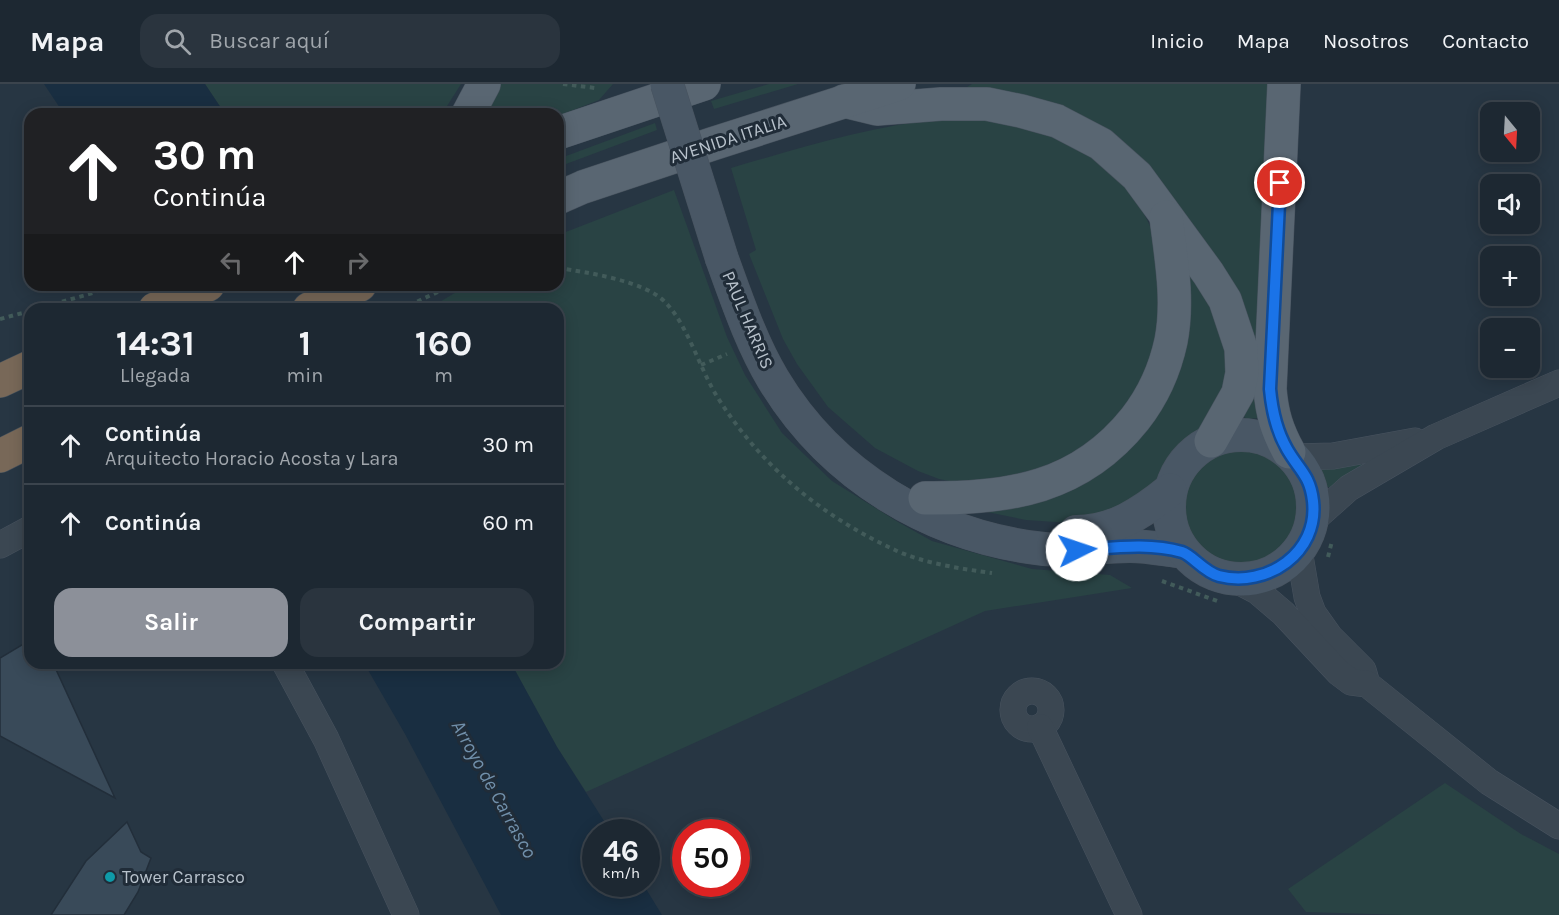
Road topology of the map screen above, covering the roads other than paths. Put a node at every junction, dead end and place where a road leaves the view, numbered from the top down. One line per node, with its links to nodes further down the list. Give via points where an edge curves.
1 (484, 84): 8 (main road)
2 (668, 84): 12 (main road, PAUL HARRIS, bridge)
3 (684, 84): 12 (main road, PAUL HARRIS)
4 (704, 84): 9 (main road)
5 (899, 84): 7 (main road, AVENIDA ITALIA)
6 (1284, 84): 23 (main road, via 1270,389 1277,430)
7 (844, 101): 10 (main road, AVENIDA ITALIA); 11 (main road, via 878,109 987,104 1057,121 1101,144 1137,176)
8 (471, 108)
9 (564, 131)
10 (564, 195)
11 (1165, 213): 21 (main road, via 1225,300 1241,348 1238,393); 26 (main road, via 1175,304 1171,340 1162,374 1127,428 1105,452 1046,484 965,499)
12 (728, 251): 26 (main road, PAUL HARRIS, via 785,368 821,418 854,453); 31 (main road, PAUL HARRIS, via 744,320 774,380 812,434 868,484 956,530 1005,543 1077,550 1129,546)
13 (195, 291): 15 (highway)
14 (347, 291): 16 (highway)
15 (168, 303)
16 (322, 303)
17 (24, 370): 18 (highway)
18 (0, 381)
19 (1559, 383): 20 (street)
20 (1436, 437): 23 (street, via 1333,456); 27 (street, via 1349,488)
21 (1211, 441): 23 (main road, via 1227,436 1260,437); 25 (main road, via 1185,461)
22 (24, 444): 24 (highway)
23 (1291, 455): 27 (main road, via 1311,487)
24 (0, 456)
25 (1170, 490): 26 (main road, PAUL HARRIS, via 1125,521 1105,530 1083,532 1040,532 1005,526); 31 (main road, via 1168,512 1173,533)
26 (926, 498)
27 (1312, 520): 30 (main road)
28 (24, 532): 29 (street)
29 (0, 545)
30 (1299, 550): 32 (main road, via 1282,567 1260,577); 34 (street, via 1313,613 1330,637 1363,670)
31 (1184, 552): 32 (main road, via 1217,576)
32 (1236, 579): 34 (street, via 1283,613 1339,673 1351,682)
33 (288, 669): 37 (street, via 326,739)
34 (1367, 684): 36 (street, via 1489,782)
35 (1040, 728): 38 (street)
36 (1559, 826)
37 (406, 915)
38 (1129, 915)

